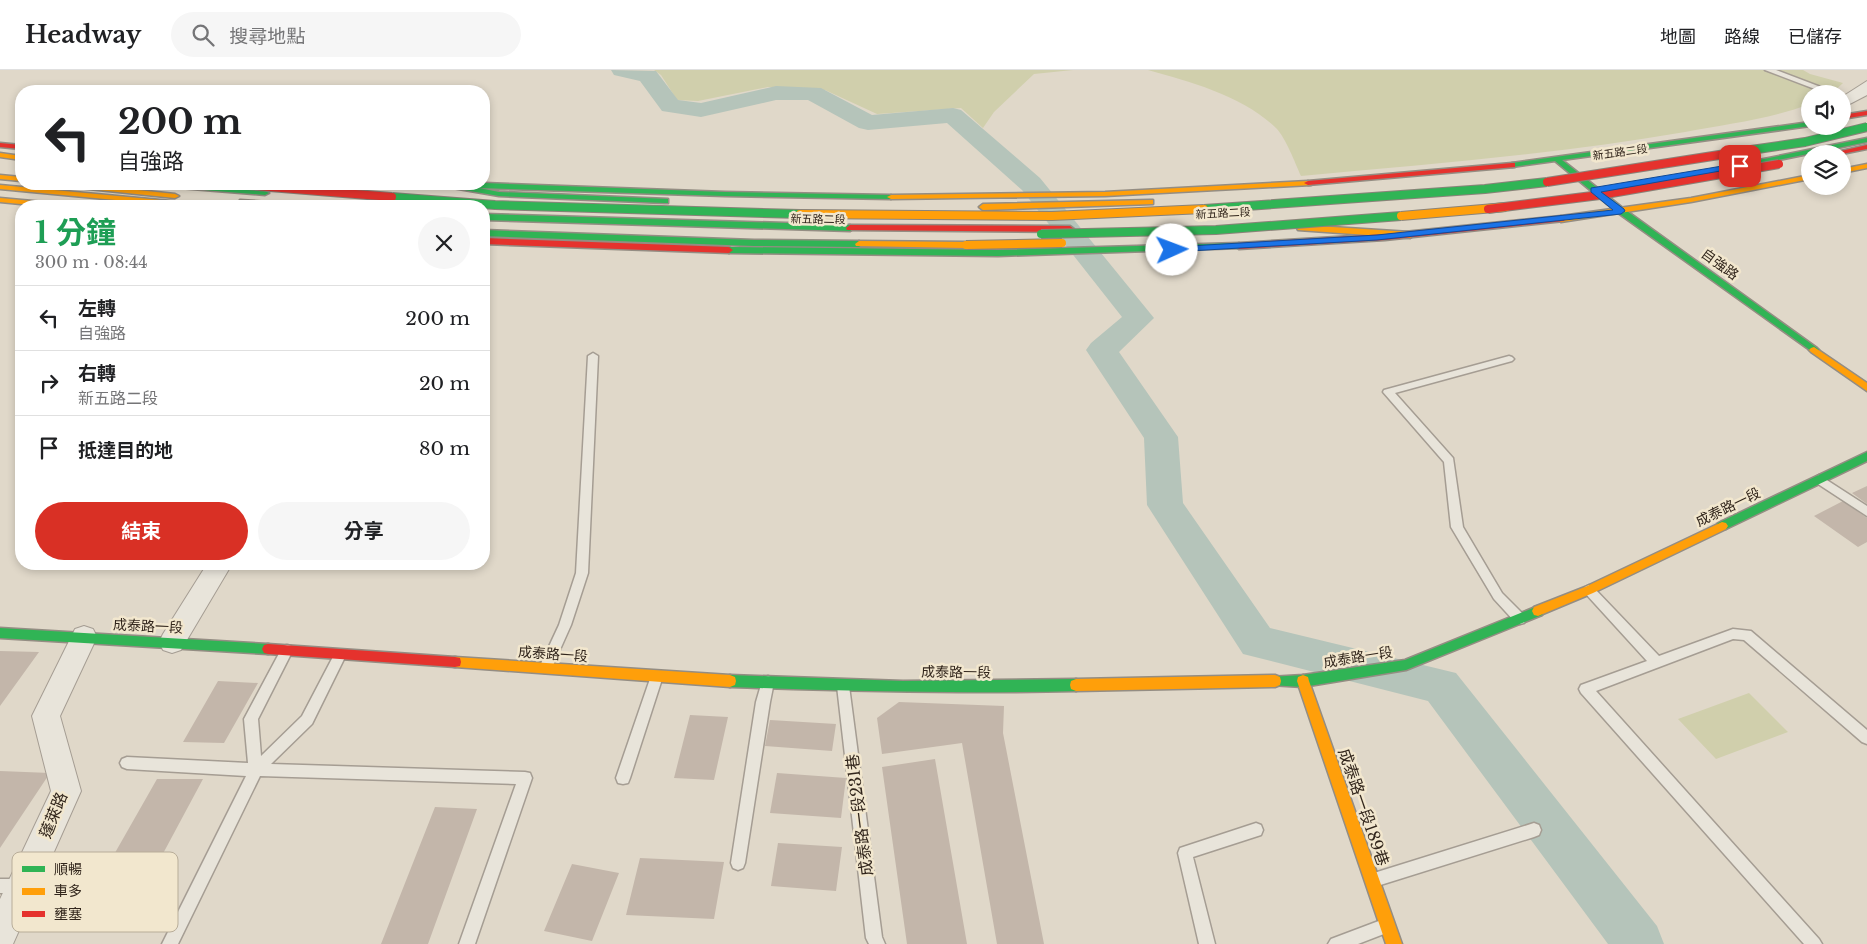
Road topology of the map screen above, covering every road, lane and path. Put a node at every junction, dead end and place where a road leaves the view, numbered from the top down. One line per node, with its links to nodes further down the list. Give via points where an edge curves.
1 (1769, 70): 2 (lane)
2 (1809, 85)
3 (1867, 86): 4 (street, via 1859,94)
4 (1851, 96)
5 (1867, 111): 6 (main road); 7 (main road)
6 (1851, 115)
7 (1851, 118)
8 (1801, 124): 20 (main road, 新五路二段)
9 (1867, 128): 15 (main road, bridge); 28 (main road, 新五路二段, via 1690,164)
10 (1801, 135): 15 (main road, bridge)
11 (1867, 140): 38 (main road, 新五路二段, via 1704,173)
12 (0, 145): 13 (main road)
13 (15, 146)
14 (1867, 147): 16 (main road)
15 (1750, 150): 32 (main road, bridge)
16 (1851, 150)
17 (0, 156): 18 (main road)
18 (15, 157)
19 (1801, 160): 47 (main road, bridge, via 1600,195)
20 (1558, 161): 28 (main road, 自強路); 29 (main road, 新五路二段, via 1348,181 1197,191 1028,195 806,195)
21 (0, 166): 23 (main road)
22 (1867, 166): 24 (main road)
23 (15, 168)
24 (1851, 169)
25 (0, 177): 26 (main road)
26 (15, 178)
27 (1801, 179): 48 (main road)
28 (1582, 181): 38 (main road, 自強路); 46 (main road, 新五路二段, via 1424,200 1220,214 1052,220 796,218)
29 (490, 185)
30 (0, 187): 31 (main road)
31 (15, 188)
32 (1485, 189): 37 (main road, bridge, via 1008,207 709,202 499,194); 45 (main road, bridge, via 1190,210 1052,216 885,216)
33 (32, 190): 40 (main road)
34 (115, 190): 41 (main road)
35 (228, 190): 42 (main road)
36 (309, 190): 43 (main road, bridge)
37 (477, 190)
38 (1594, 190): 48 (main road, 自強路); 51 (main road, 新五路二段, via 1363,215)
39 (0, 200): 44 (main road)
40 (139, 200)
41 (223, 200)
42 (357, 200)
43 (433, 200)
44 (15, 201)
45 (490, 205)
46 (490, 207)
47 (1506, 207): 49 (main road, bridge, via 1178,232 1059,234 865,232); 52 (main road, bridge, via 1370,226 1260,236 966,246 754,243)
48 (1621, 211): 53 (main road); 57 (main road, 自強路)
49 (490, 218)
50 (490, 218): 51 (main road, 新五路二段, via 885,229 1102,228)
51 (1225, 223): 53 (main road)
52 (490, 233)
53 (1410, 235): 54 (main road, via 1210,248 1038,253 833,253)
54 (490, 241)
55 (593, 356): 70 (lane, via 582,573 565,625)
56 (1509, 359): 63 (lane, via 1388,392 1449,461 1457,527 1498,596)
57 (1867, 388)
58 (1867, 456): 59 (main road, 成泰路一段)
59 (1819, 479): 60 (lane); 62 (main road, 成泰路一段)
60 (1867, 512)
61 (216, 570): 66 (street)
62 (1589, 590): 63 (main road, 成泰路一段); 69 (lane)
63 (1520, 619): 72 (main road, 成泰路一段, via 1406,665)
64 (0, 634): 65 (main road, 成泰路一段)
65 (84, 637): 66 (main road, 成泰路一段); 81 (street, 蓬萊路, via 46,716 66,791)
66 (172, 642): 67 (main road, 成泰路一段)
67 (287, 650): 68 (main road, 成泰路一段); 77 (lane, via 251,719)
68 (341, 654): 70 (main road, 成泰路一段); 77 (lane, via 307,720)
69 (1656, 662): 75 (lane, via 1733,634 1747,635); 95 (lane, via 1586,689)
70 (545, 668): 71 (main road, 成泰路一段)
71 (657, 676): 73 (main road, 成泰路一段); 78 (lane)
72 (1303, 681): 74 (main road, 成泰路一段, via 1011,687); 83 (main road, 成泰路一段189巷)
73 (768, 682): 74 (main road, 成泰路一段); 82 (lane, via 762,702)
74 (843, 686): 91 (lane, 成泰路一段231巷)
75 (1867, 738)
76 (127, 763): 77 (lane)
77 (256, 770): 86 (lane); 90 (lane, via 525,778)
78 (624, 778)
79 (1256, 830): 92 (lane, via 1185,853)
80 (1534, 830): 83 (lane)
81 (31, 852)
82 (738, 863)
83 (1372, 880): 85 (main road, 成泰路一段189巷)
84 (11, 886): 88 (street, 蓬萊路)
85 (1388, 926): 93 (lane); 94 (main road, 成泰路一段189巷)
86 (178, 928)
87 (176, 932): 89 (lane)
88 (0, 935)
89 (170, 944)
90 (468, 944)
91 (877, 944)
92 (1207, 944)
93 (1336, 944)
94 (1394, 944)
95 (1814, 944)

